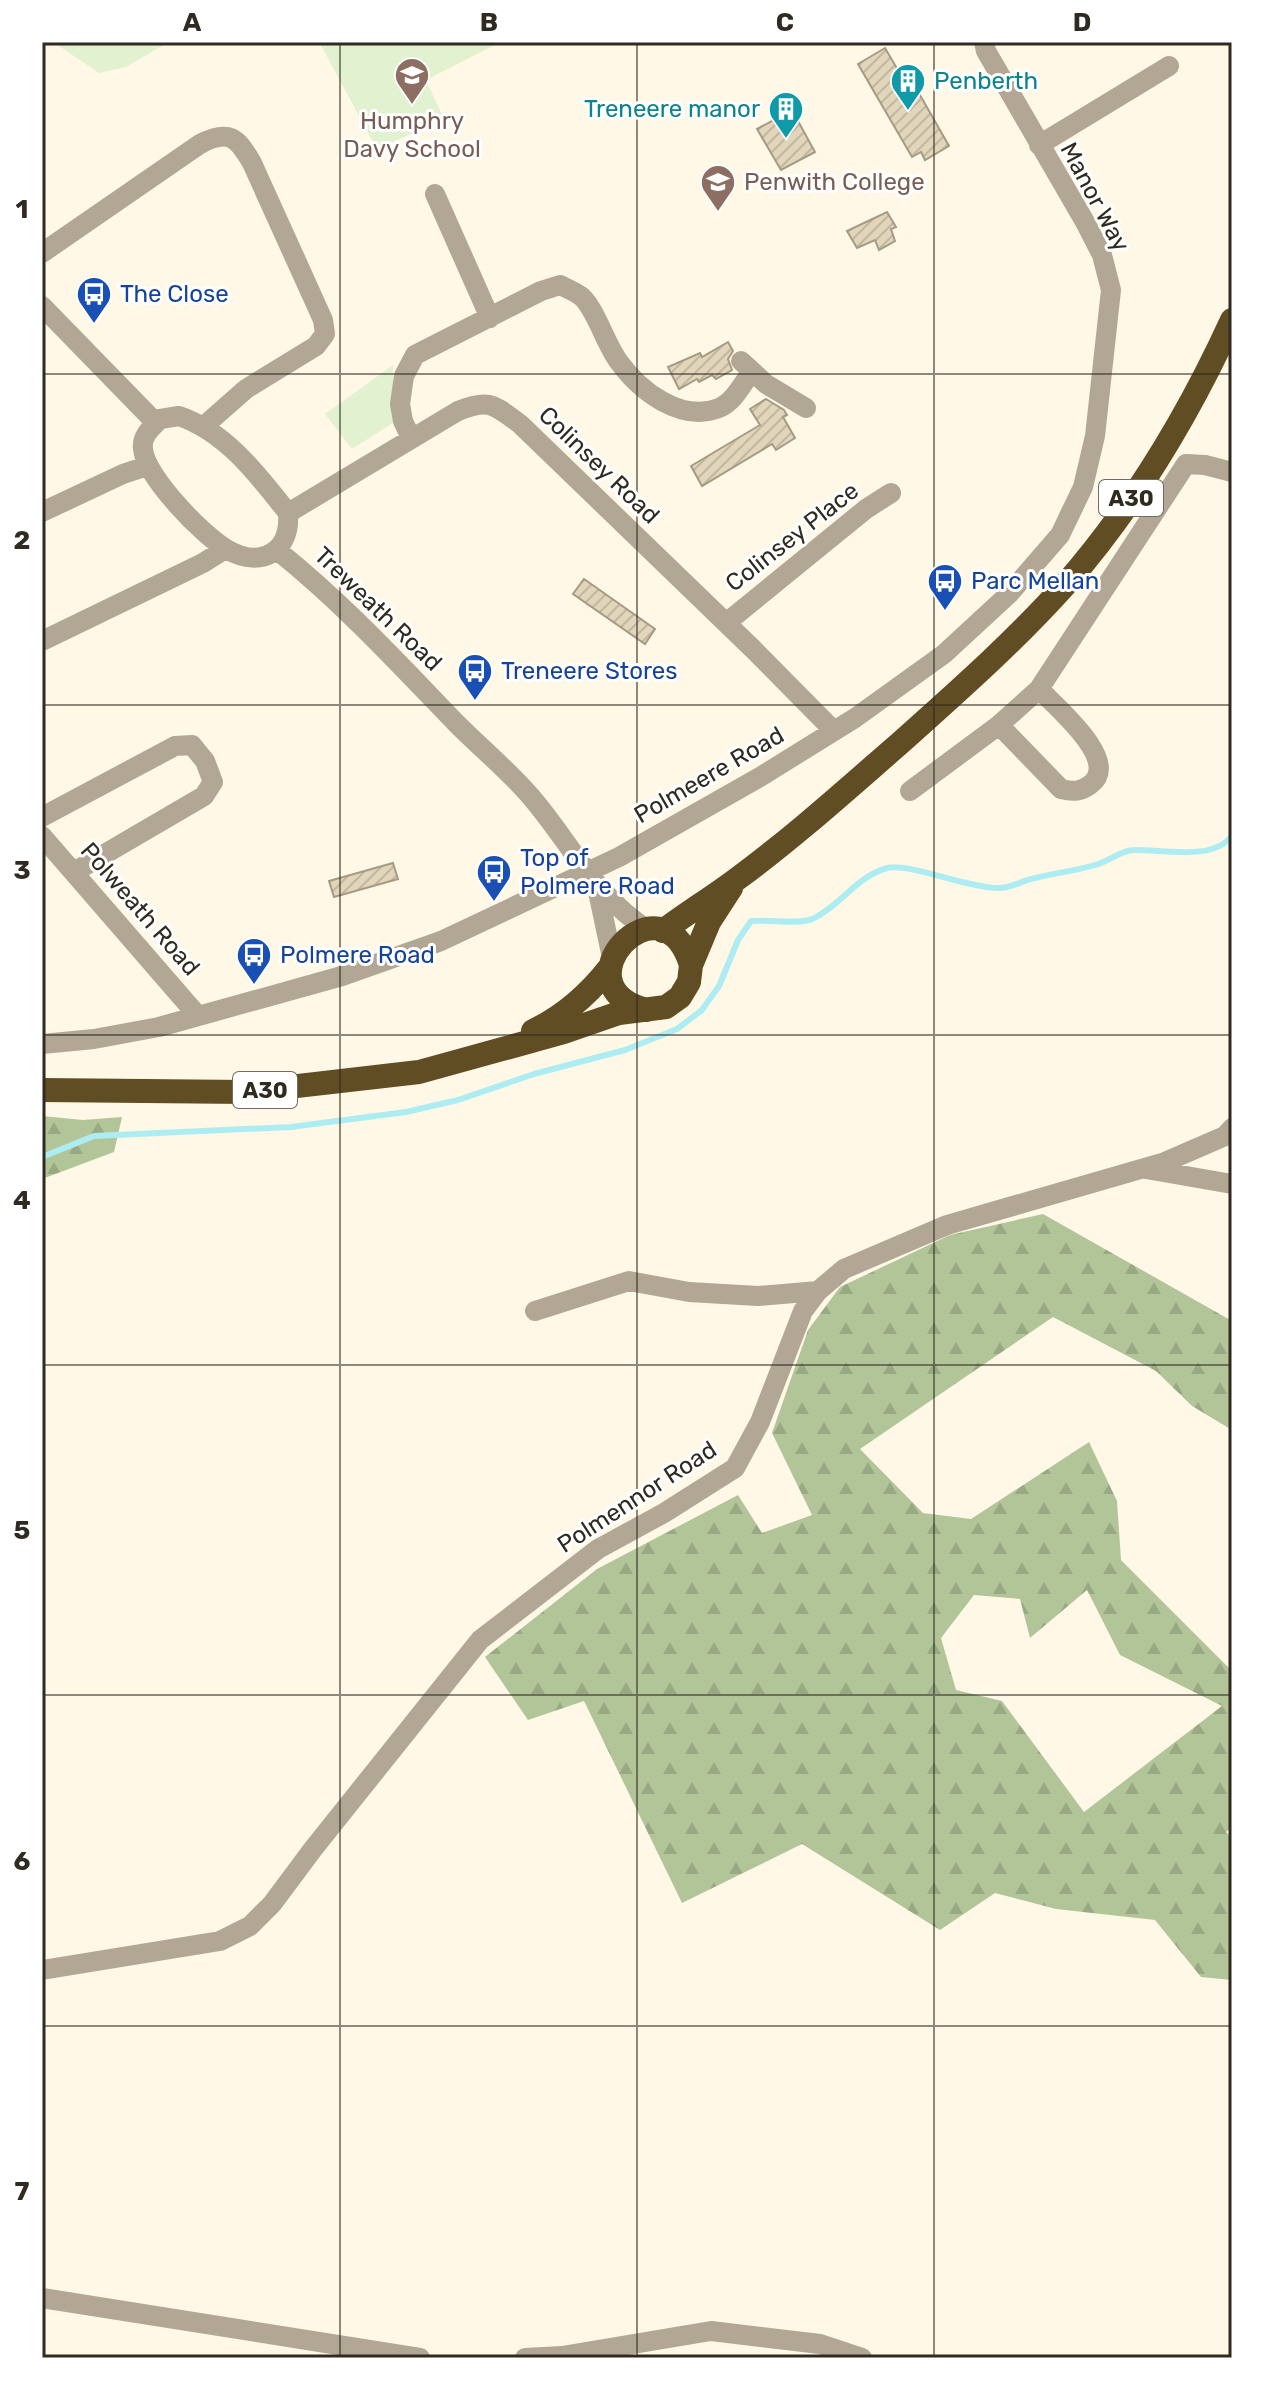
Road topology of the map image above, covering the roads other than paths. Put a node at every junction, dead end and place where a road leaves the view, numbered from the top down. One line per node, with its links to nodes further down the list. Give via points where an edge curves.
1 (984, 42): 3 (street, Manor Way)
2 (1169, 66): 3 (street)
3 (1039, 145): 12 (street, Manor Way, via 1102,255 1111,290)
4 (435, 194): 7 (street)
5 (42, 253): 11 (street, via 200,144 217,135 241,144 325,334 316,346 246,389)
6 (42, 306): 10 (street)
7 (490, 318): 9 (street, via 560,285 583,297 619,362 650,395 673,407 697,413 721,408 734,397 747,366); 13 (street, via 415,355 404,376 400,404)
8 (1232, 320): 31 (highway, A30, via 1172,435 1066,583 998,655)
9 (806, 408)
10 (156, 423): 11 (street, via 179,416); 14 (street, via 142,447)
11 (204, 426): 18 (street)
12 (1095, 436): 25 (street, Polmeere Road, via 1083,487 1060,535 1009,594 944,654)
13 (411, 438): 18 (street, Colinsey Road); 21 (street, Colinsey Road, via 476,403 491,403 520,424)
14 (147, 466): 17 (street); 19 (street)
15 (1232, 472): 23 (street, via 1186,464)
16 (891, 493): 21 (street, Colinsey Place)
17 (42, 512)
18 (288, 513): 20 (street, Treweath Road, via 289,527)
19 (225, 549): 20 (street, Treweath Road, via 255,557); 22 (street)
20 (278, 551): 30 (street, Treweath Road, via 321,585 530,796)
21 (726, 623): 25 (street, Colinsey Road)
22 (42, 641)
23 (1039, 689): 24 (street); 24 (street, via 1096,751 1098,779 1074,792 1061,789)
24 (999, 725): 26 (street)
25 (834, 731): 30 (street, Polmeere Road, via 619,857)
26 (910, 791)
27 (42, 817): 29 (street, via 175,746 192,745 205,761 213,782 204,796)
28 (42, 836): 29 (street, Polweath Road)
29 (74, 872): 36 (street, Polweath Road)
30 (592, 879): 32 (street, Treweath Road, via 628,917); 33 (street, Treweath Road); 36 (street, Polmeere Road, via 342,976)
31 (736, 880): 32 (highway, A30); 34 (highway, A30, via 709,922)
32 (656, 930): 33 (highway, A30, via 626,938); 34 (highway, via 676,938)
33 (611, 962): 35 (highway, via 612,983 621,997); 38 (highway, A30, via 595,987 571,1008)
34 (691, 965): 35 (highway, A30, via 680,997)
35 (649, 1010): 38 (highway, A30, via 619,1013)
36 (198, 1016): 37 (street, Polmeere Road, via 94,1039)
37 (42, 1044)
38 (484, 1055): 39 (highway, A30, via 419,1072 245,1092)
39 (42, 1090)
40 (1232, 1128): 41 (street, Polmennor Road, via 1225,1136)
41 (1142, 1169): 42 (street); 43 (street, Polmennor Road, via 947,1225 844,1269)
42 (1232, 1184)
43 (818, 1291): 44 (street, via 758,1296 629,1281); 45 (street, Polmennor Road, via 803,1311 760,1422 735,1468 598,1549 480,1640 250,1926 220,1941)
44 (535, 1311)
45 (42, 1970)
46 (42, 2298): 47 (street)
47 (420, 2358)
48 (525, 2358): 49 (street, via 711,2331 820,2344)
49 (862, 2358)

